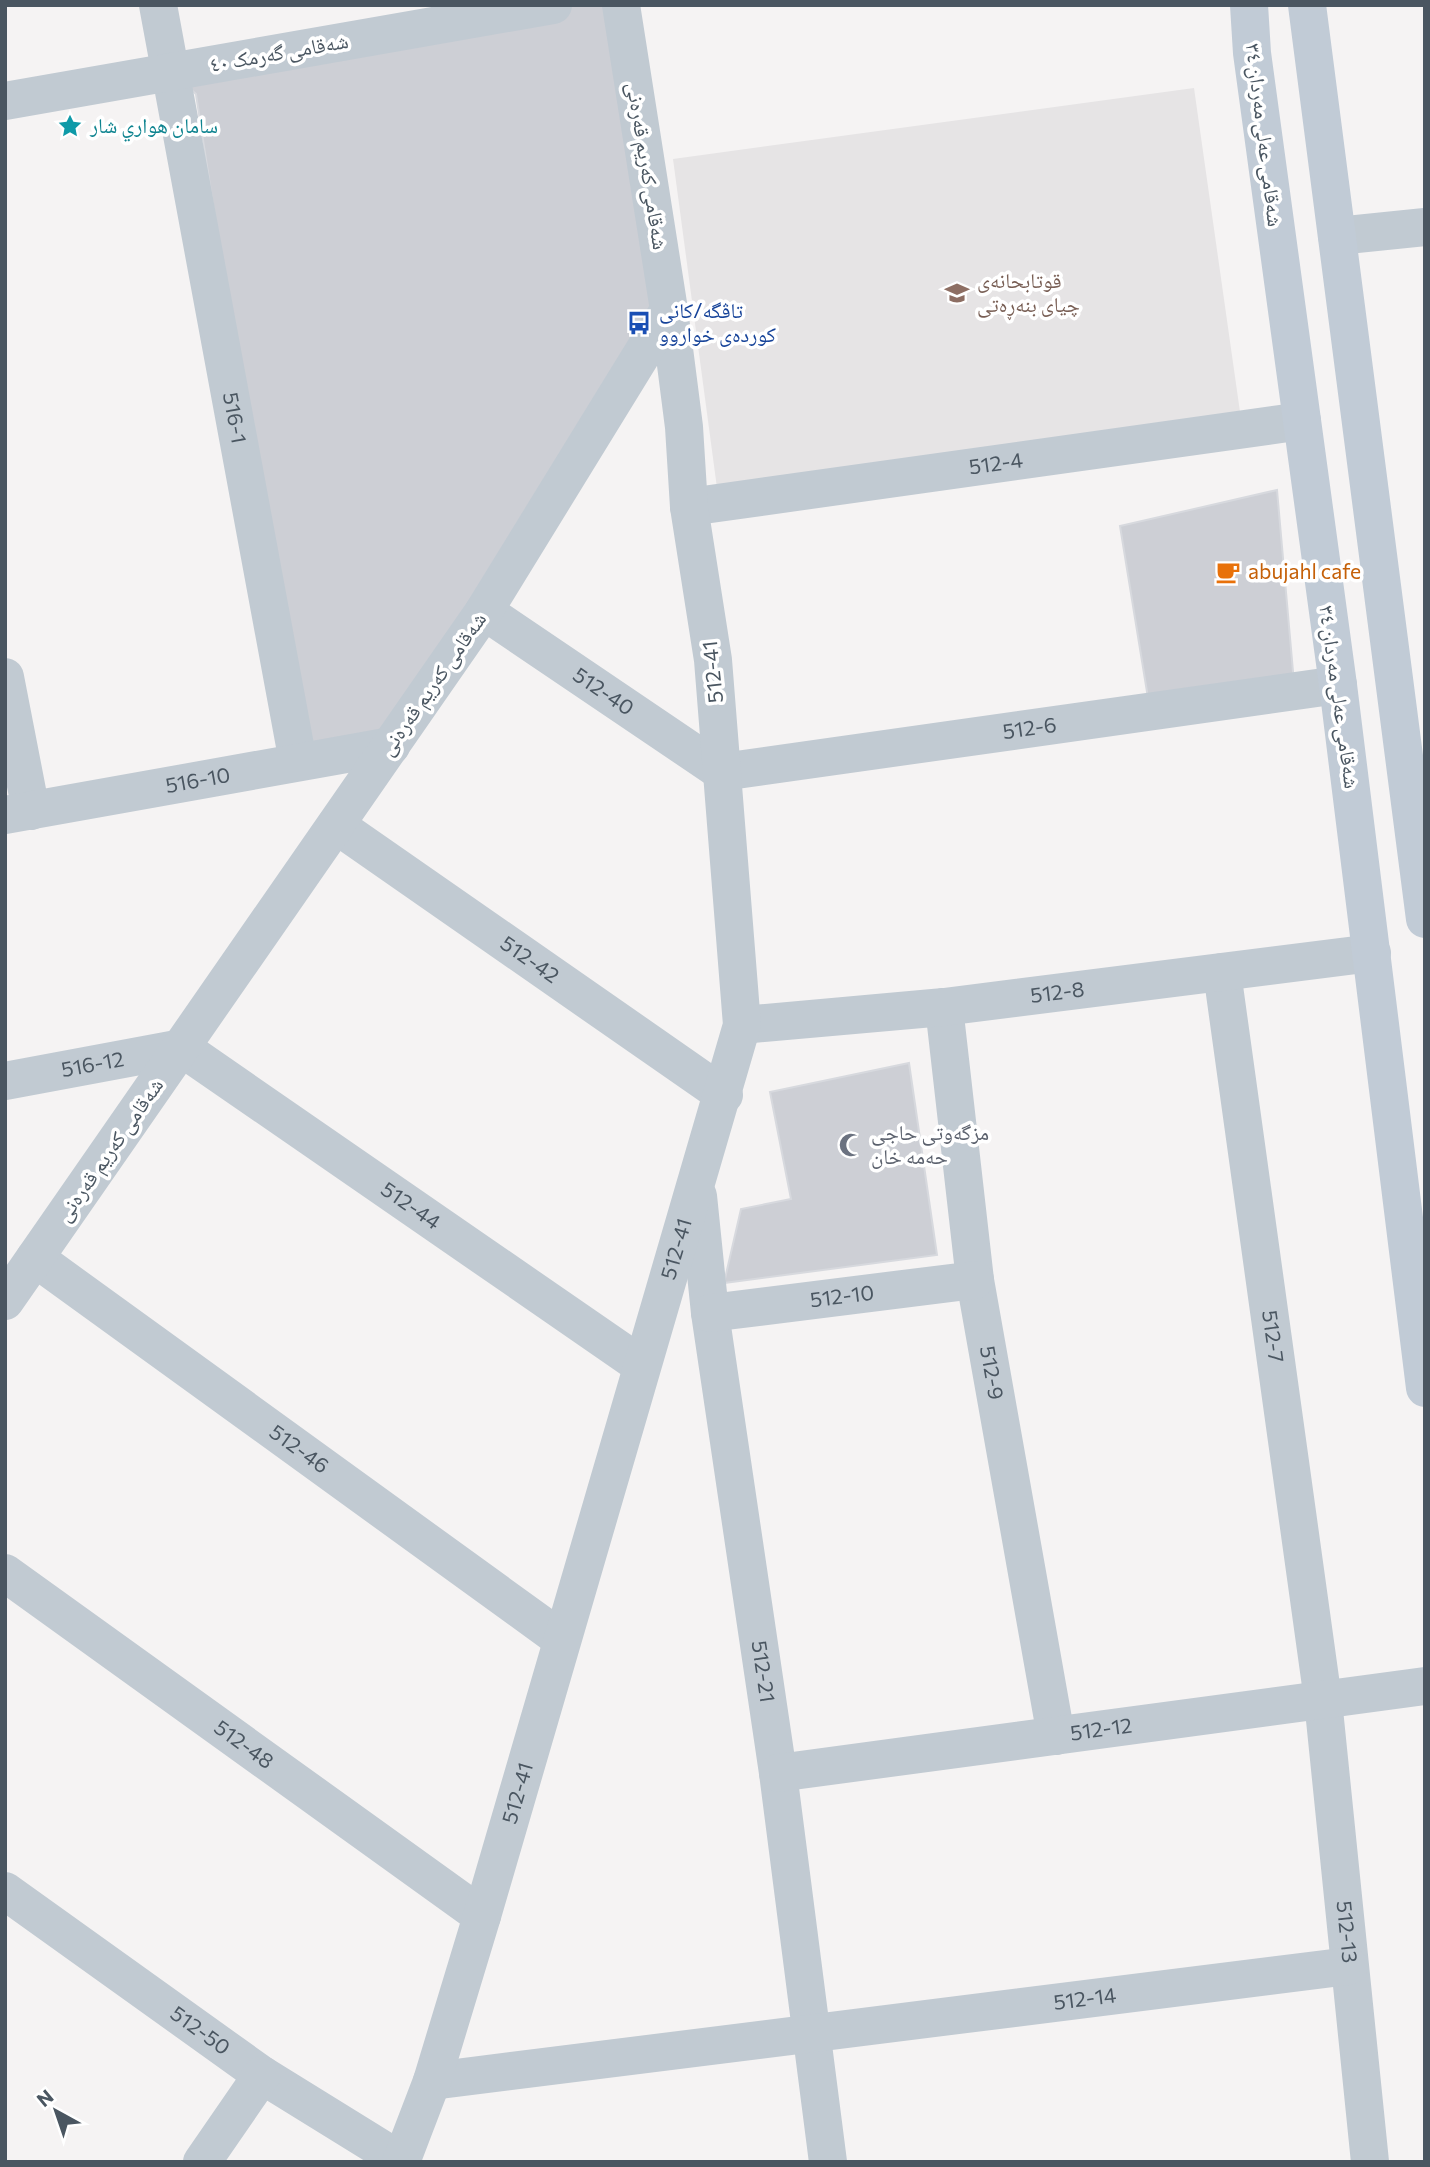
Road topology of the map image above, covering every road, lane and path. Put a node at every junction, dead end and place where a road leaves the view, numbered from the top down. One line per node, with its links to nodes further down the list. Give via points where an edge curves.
1 (158, 5): 7 (street, 516-1)
2 (553, 5): 6 (street, شەقامی گەرمک ٤٠)
3 (621, 5): 11 (street, شەقامی کەریم قەرەنی)
4 (1250, 5): 12 (main road, شەقامی عەلی مەردان ٣٤, via 1252,52)
5 (1307, 5): 10 (main road)
6 (432, 16): 7 (street, شەقامی گەرمک ٤٠)
7 (172, 72): 8 (street, شەقامی گەرمک ٤٠); 18 (street, 516-1)
8 (5, 101)
9 (1425, 227): 10 (street)
10 (1337, 236): 19 (main road)
11 (669, 310): 13 (street, 512-41); 14 (street, شەقامی کەریم قەرەنی)
12 (1302, 421): 13 (street, 512-4); 16 (main road, شەقامی عەلی مەردان ٣٤)
13 (689, 507): 20 (street, 512-41, via 713,660)
14 (484, 611): 17 (street, شەقامی کەریم قەرەنی); 20 (street, 512-40)
15 (5, 677): 21 (street)
16 (1338, 685): 20 (street, 512-6); 24 (main road, شەقامی عەلی مەردان ٣٤)
17 (390, 746): 18 (street, 516-10); 22 (street, شەقامی کەریم قەرەنی)
18 (299, 762): 21 (street, 516-10)
19 (1415, 770): 23 (main road)
20 (722, 772): 27 (street, 512-41)
21 (18, 813)
22 (336, 825): 28 (street, شەقامی کەریم قەرەنی); 30 (street, 512-42)
23 (1425, 919)
24 (1372, 953): 25 (street, 512-8); 37 (main road, شەقامی عەلی مەردان ٣٤)
25 (1223, 972): 26 (street, 512-8); 41 (street, 512-7)
26 (944, 1007): 27 (street, 512-8); 33 (street, 512-9)
27 (742, 1025): 30 (street, 512-41)
28 (182, 1048): 29 (street, 516-12); 32 (street, شەقامی کەریم قەرەنی); 36 (street, 512-44)
29 (5, 1081)
30 (724, 1095): 31 (street, 512-41)
31 (697, 1180): 35 (street, 512-21); 36 (street, 512-41)
32 (35, 1258): 34 (street, شەقامی کەریم قەرەنی); 39 (street, 512-46)
33 (975, 1280): 35 (street, 512-10); 42 (street, 512-9)
34 (5, 1301)
35 (710, 1313): 43 (street, 512-21)
36 (641, 1364): 39 (street, 512-41)
37 (1425, 1388)
38 (5, 1573): 45 (street, 512-48)
39 (561, 1639): 45 (street, 512-41)
40 (1425, 1686): 41 (street, 512-12)
41 (1323, 1700): 42 (street, 512-12); 46 (street, 512-13)
42 (1056, 1736): 43 (street, 512-12)
43 (778, 1773): 47 (street, 512-21)
44 (5, 1891): 48 (street, 512-50)
45 (482, 1916): 49 (street, 512-41)
46 (1349, 1966): 47 (street, 512-14); 53 (street, 512-13)
47 (816, 2032): 49 (street, 512-14); 52 (street, 512-21)
48 (262, 2075): 50 (street); 51 (street, 512-50)
49 (432, 2081): 51 (street, 512-41)
50 (202, 2162)
51 (401, 2162)
52 (828, 2162)
53 (1370, 2162)

